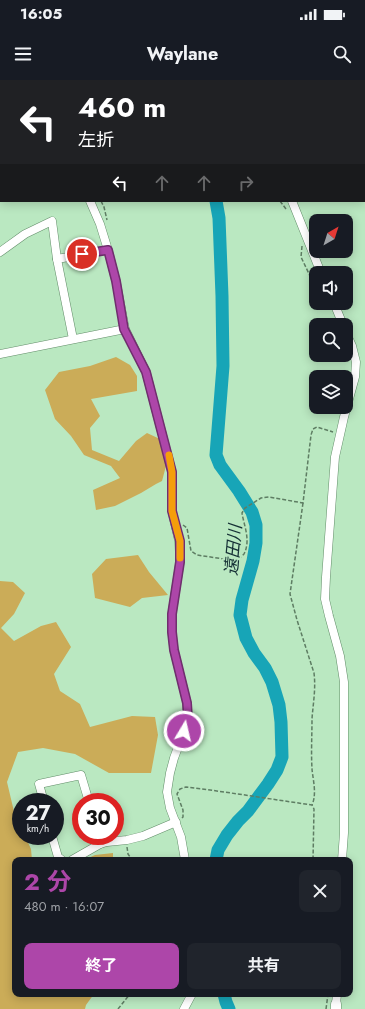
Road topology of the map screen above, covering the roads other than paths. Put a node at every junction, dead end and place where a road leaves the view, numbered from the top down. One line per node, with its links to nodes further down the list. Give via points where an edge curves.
1 (90, 202): 3 (street)
2 (292, 202): 6 (street)
3 (108, 250): 5 (street); 7 (street)
4 (0, 252): 5 (street, via 25,234 52,222)
5 (57, 259): 8 (street)
6 (318, 266)
7 (124, 329): 8 (street); 13 (street, via 146,372 167,448 172,472 172,511 180,541 172,632 188,719 174,758 167,792)
8 (73, 339): 10 (street)
9 (353, 350): 20 (street, via 356,362 355,377 335,457 325,599 344,682)
10 (0, 354)
11 (42, 793): 12 (street, via 39,784 81,775)
12 (86, 793)
13 (176, 822): 14 (street, via 143,836); 19 (street)
14 (124, 840)
15 (55, 845): 17 (street)
16 (92, 845): 18 (street)
17 (58, 857)
18 (76, 857)
19 (185, 857)
20 (342, 857)
21 (190, 997): 22 (street)
22 (184, 1009)

